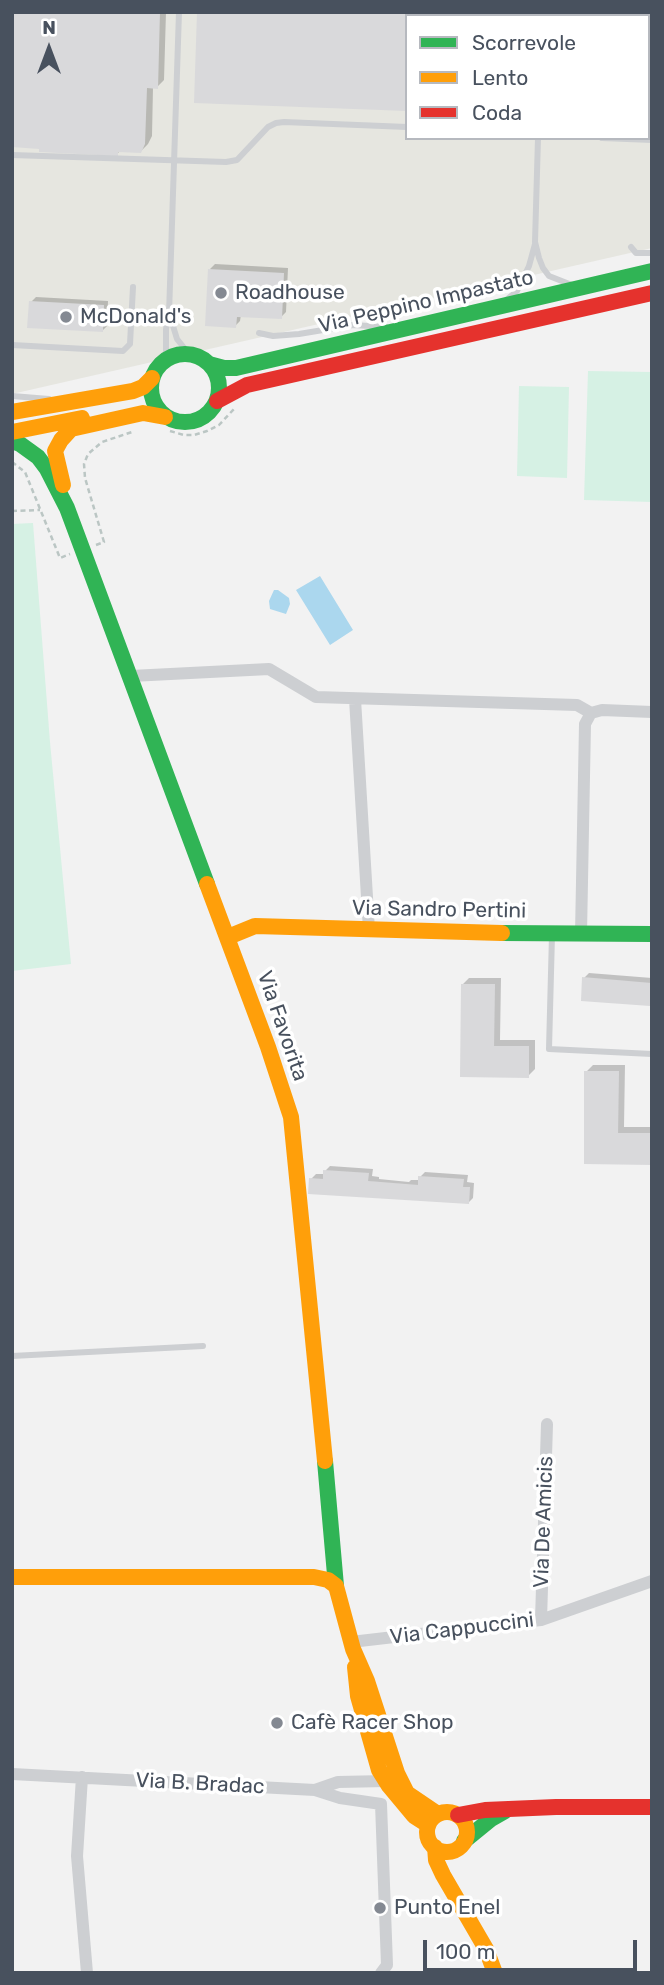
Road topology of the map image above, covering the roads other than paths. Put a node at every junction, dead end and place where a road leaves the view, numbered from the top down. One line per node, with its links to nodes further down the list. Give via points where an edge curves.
1 (178, 12): 5 (lane)
2 (405, 127): 5 (lane, via 275,123 237,160)
3 (538, 140): 6 (lane)
4 (12, 155): 5 (lane)
5 (175, 161): 14 (lane)
6 (536, 242): 11 (lane, via 549,276); 13 (lane, via 517,291)
7 (631, 247): 8 (lane, via 636,253)
8 (652, 253)
9 (652, 271): 11 (street, Via Peppino Impastato)
10 (132, 288): 17 (lane, via 130,344 123,351)
11 (580, 288): 13 (street, Via Peppino Impastato)
12 (652, 293): 24 (street, Via Peppino Impastato, via 247,386)
13 (498, 306): 15 (street, Via Peppino Impastato)
14 (169, 314): 18 (lane, via 177,339); 19 (lane)
15 (406, 328): 16 (lane, via 353,325 299,334); 20 (street, Via Peppino Impastato, via 236,368)
16 (259, 333)
17 (12, 345)
18 (189, 354): 19 (street, via 174,355); 20 (street)
19 (161, 363): 21 (street)
20 (209, 364): 24 (street, via 218,379)
21 (152, 378): 23 (street, via 132,391); 26 (street, via 152,400)
22 (15, 396): 23 (lane)
23 (76, 401): 25 (street)
24 (217, 401): 26 (street, via 201,419)
25 (12, 412)
26 (163, 419): 27 (street, via 144,406); 29 (street, Via Favorita, via 143,413 71,429 55,450)
27 (12, 432)
28 (12, 441): 29 (street, Via Favorita, via 38,457)
29 (67, 508): 30 (street, Via Favorita)
30 (131, 676): 31 (street, via 270,669 316,697); 38 (street, Via Favorita)
31 (355, 699): 33 (street, via 578,705); 34 (street)
32 (652, 712): 33 (street)
33 (591, 713): 36 (street, via 585,724)
34 (369, 930): 35 (street, Via Sandro Pertini); 38 (street, Via Sandro Pertini, via 255,926)
35 (552, 933): 36 (street, Via Sandro Pertini); 39 (lane, via 549,1049)
36 (581, 934): 37 (street, Via Sandro Pertini)
37 (652, 934)
38 (228, 937): 45 (street, Via Favorita, via 291,1117)
39 (652, 1054)
40 (203, 1346): 41 (lane)
41 (12, 1356)
42 (547, 1424): 46 (street, Via De Amicis)
43 (12, 1577): 45 (street, via 314,1577)
44 (652, 1581): 46 (street, Via Cappuccini)
45 (336, 1586): 47 (street, Via Favorita)
46 (541, 1620): 47 (street, Via Cappuccini)
47 (352, 1646): 50 (street, via 358,1696); 55 (street, via 397,1773 407,1793)
48 (12, 1773): 49 (street, Via B. Bradac)
49 (82, 1777): 51 (street, Via B. Bradac); 59 (street, via 77,1856)
50 (386, 1781): 51 (street, Via B. Bradac, via 338,1782); 55 (street, via 414,1816)
51 (315, 1790): 60 (street, via 381,1804 387,1965)
52 (652, 1807): 53 (street)
53 (508, 1810): 54 (street); 56 (street)
54 (458, 1815): 55 (street, via 451,1812); 56 (street, via 467,1830)
55 (433, 1820): 57 (street, via 428,1837)
56 (459, 1845): 57 (street, via 447,1851); 58 (street, via 452,1874)
57 (435, 1847): 58 (street, via 436,1860)
58 (455, 1894): 61 (street)
59 (88, 1973)
60 (382, 1973)
61 (495, 1973)

